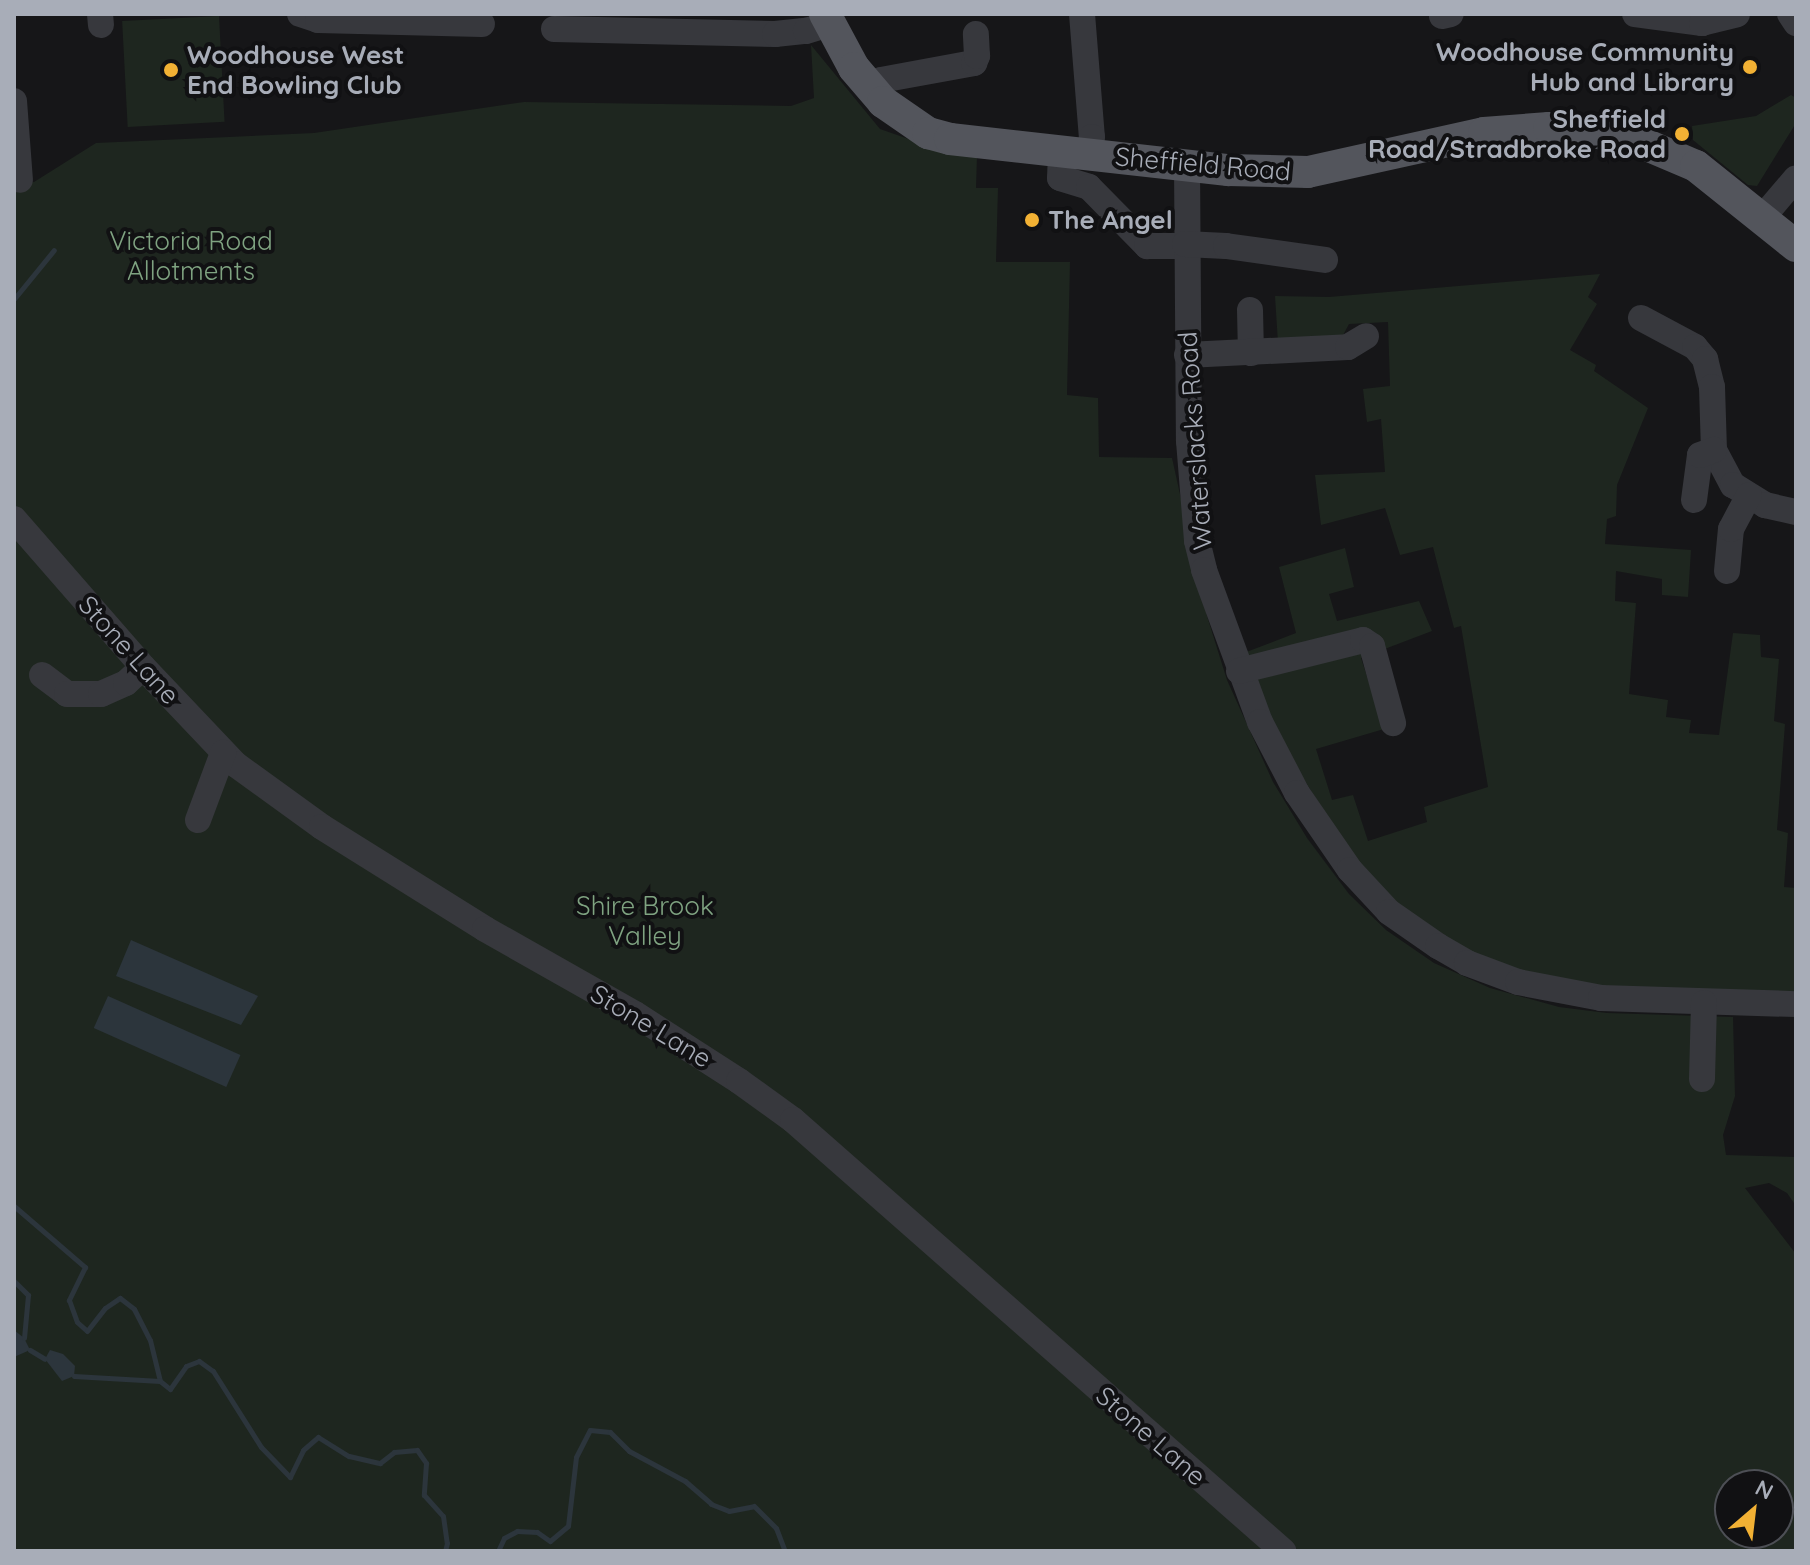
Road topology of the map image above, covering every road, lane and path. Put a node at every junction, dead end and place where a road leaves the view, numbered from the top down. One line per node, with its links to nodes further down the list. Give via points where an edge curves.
1 (300, 14): 9 (street, via 428,35)
2 (1082, 14): 14 (street, via 1092,137)
3 (1635, 14): 4 (street, via 1702,23)
4 (1737, 14)
5 (1790, 14): 8 (street)
6 (827, 19): 7 (street, via 806,31 775,34); 12 (main road, Sheffield Road)
7 (619, 22): 10 (street)
8 (1796, 23)
9 (482, 24)
10 (554, 29)
11 (976, 34): 12 (street, via 974,63 881,80)
12 (871, 89): 14 (main road, Sheffield Road, via 928,133)
13 (14, 101): 17 (street)
14 (1075, 152): 15 (main road, Sheffield Road); 19 (street, via 1060,178 1089,187 1147,246)
15 (1187, 164): 18 (main road, Sheffield Road, via 1308,172 1447,140 1517,130 1582,130 1635,140 1696,166); 19 (street, Waterslacks Road)
16 (1796, 178): 18 (street)
17 (20, 180)
18 (1762, 218): 20 (main road, Sheffield Road)
19 (1185, 245): 21 (street); 26 (street, Waterslacks Road)
20 (1796, 246)
21 (1325, 260)
22 (1250, 310): 25 (street)
23 (1641, 318): 27 (street, via 1695,347 1705,359 1712,387)
24 (1366, 336): 25 (street, via 1348,347)
25 (1251, 353): 26 (street)
26 (1187, 355): 34 (street, Waterslacks Road, via 1197,541)
27 (1714, 450): 28 (street, via 1733,485); 29 (street, via 1700,455)
28 (1749, 495): 30 (street); 32 (street, via 1731,529)
29 (1694, 500)
30 (1796, 512)
31 (14, 519): 33 (street, Stone Lane)
32 (1727, 571)
33 (143, 667): 35 (street, via 126,683 101,694 67,694); 37 (street, Stone Lane)
34 (1239, 671): 36 (street, via 1363,640 1372,646); 39 (street, Waterslacks Road, via 1297,793 1332,845 1370,893 1416,931 1467,963 1518,982 1601,998)
35 (42, 675)
36 (1393, 723)
37 (223, 753): 38 (street); 42 (street, Stone Lane, via 322,827 635,1014 782,1112)
38 (198, 820)
39 (1704, 1003): 40 (street, Waterslacks Road); 41 (street)
40 (1796, 1004)
41 (1702, 1079)
42 (1283, 1551)

